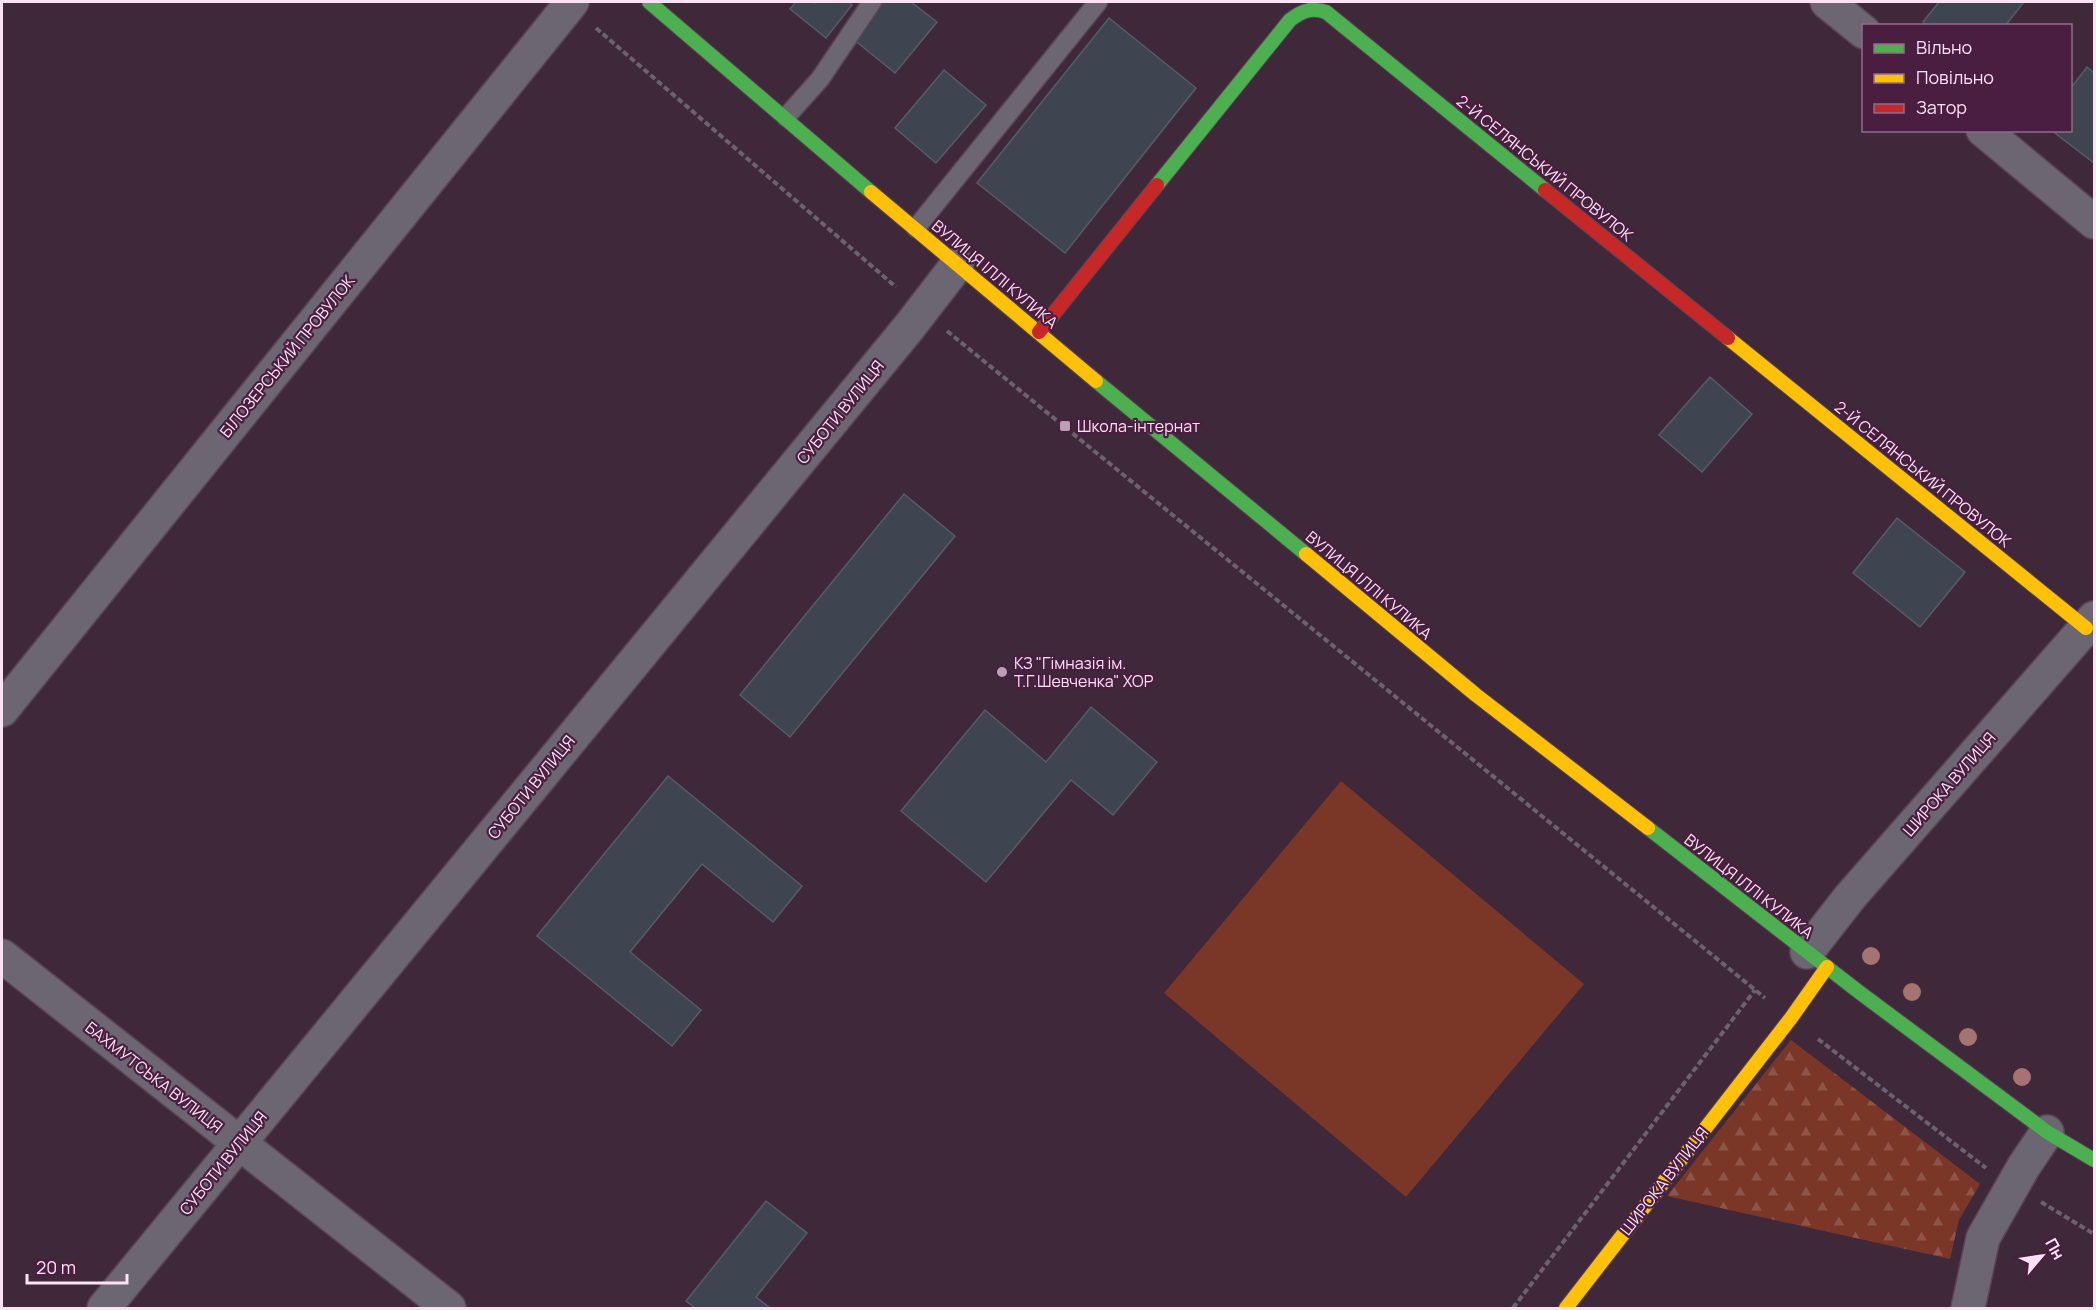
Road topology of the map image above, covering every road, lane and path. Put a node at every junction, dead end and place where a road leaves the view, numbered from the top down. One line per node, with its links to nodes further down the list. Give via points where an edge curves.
1 (649, 2): 7 (street, ВУЛИЦЯ ІЛЛІ КУЛИКА)
2 (872, 2): 7 (lane, via 820,79)
3 (1098, 2): 10 (lane)
4 (1827, 2): 6 (street)
5 (571, 3): 12 (path); 15 (street, БІЛОЗЕРСЬКИЙ ПРОВУЛОК)
6 (1862, 31)
7 (786, 117): 10 (street, ВУЛИЦЯ ІЛЛІ КУЛИКА)
8 (1985, 132): 9 (street)
9 (2094, 222)
10 (916, 228): 11 (street, ВУЛИЦЯ ІЛЛІ КУЛИКА)
11 (957, 265): 12 (street, СУБОТИ ВУЛИЦЯ); 13 (street, ВУЛИЦЯ ІЛЛІ КУЛИКА)
12 (922, 310): 18 (path); 21 (street, СУБОТИ ВУЛИЦЯ)
13 (1039, 332): 14 (street, 2-Й СЕЛЯНСЬКИЙ ПРОВУЛОК, via 1290,20 1314,8 1326,12); 17 (street, ВУЛИЦЯ ІЛЛІ КУЛИКА, via 1476,695)
14 (2090, 623): 17 (street, ШИРОКА ВУЛИЦЯ, via 1850,897)
15 (2, 710)
16 (2, 956): 21 (street, БАХМУТСЬКА ВУЛИЦЯ)
17 (1817, 959): 19 (street, ШИРОКА ВУЛИЦЯ); 20 (street, ВУЛИЦЯ ІЛЛІ КУЛИКА)
18 (1755, 990): 19 (path); 27 (path)
19 (1791, 1018): 23 (path); 24 (street, ШИРОКА ВУЛИЦЯ)
20 (2047, 1132): 22 (street, ВУЛИЦЯ ІЛЛІ КУЛИКА); 28 (street, via 1983,1238)
21 (238, 1144): 25 (street, СУБОТИ ВУЛИЦЯ); 26 (street, БАХМУТСЬКА ВУЛИЦЯ)
22 (2094, 1160)
23 (1984, 1168)
24 (1568, 1307)
25 (104, 1308)
26 (449, 1308)
27 (1513, 1308)
28 (1968, 1308)

